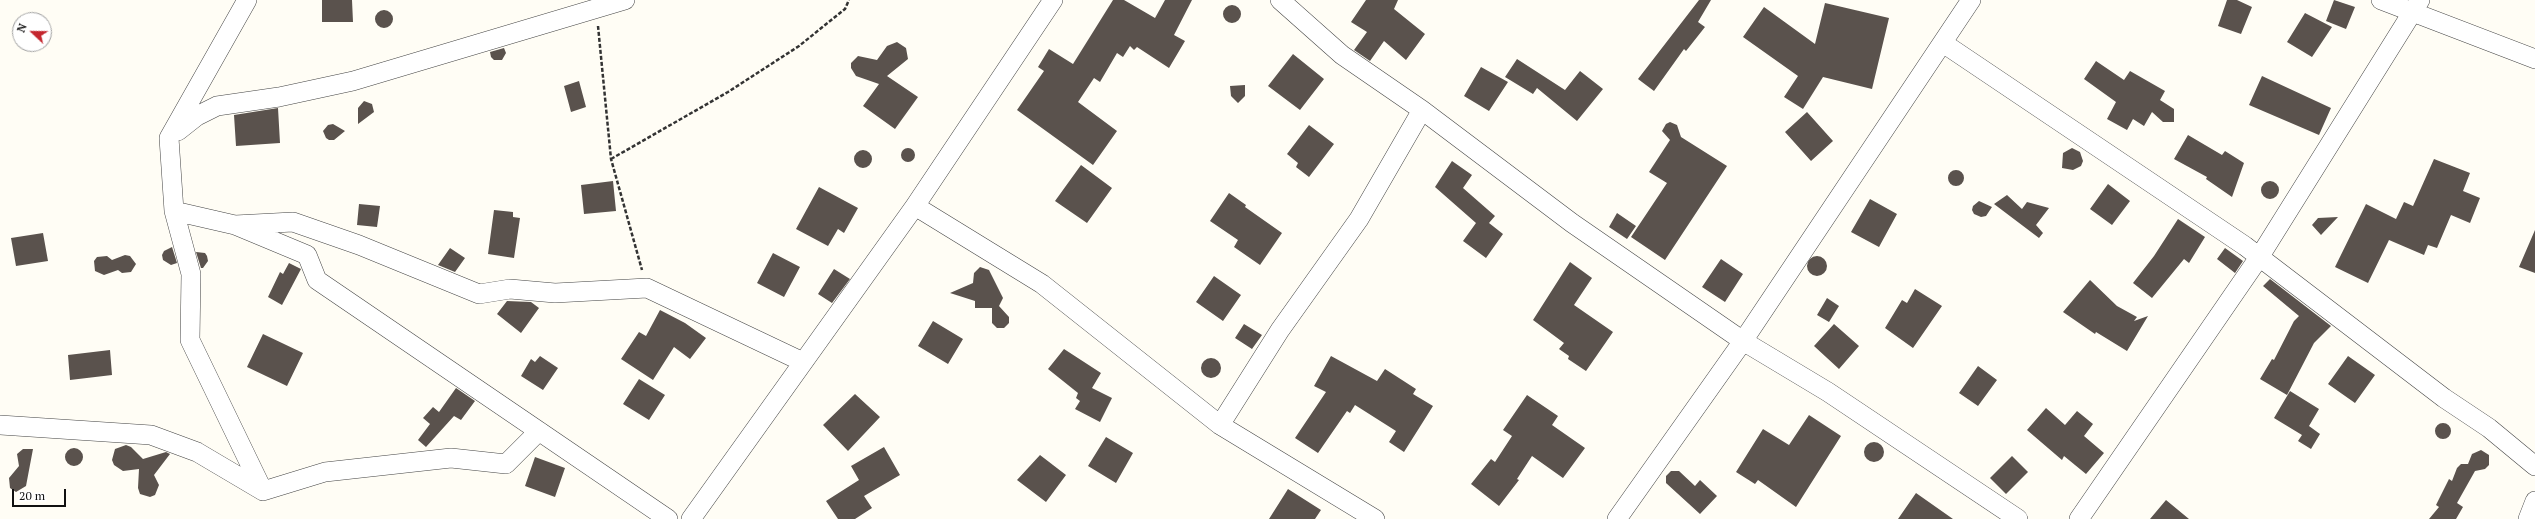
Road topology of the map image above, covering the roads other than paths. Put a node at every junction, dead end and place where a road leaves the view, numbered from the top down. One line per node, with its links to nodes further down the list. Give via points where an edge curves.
1 (248, 0): 11 (street)
2 (625, 0): 11 (street, via 353,81 279,97 217,106 197,116)
3 (1053, 0): 12 (street)
4 (1280, 0): 10 (street, via 1342,55)
5 (1971, 0): 8 (street)
6 (2381, 0): 7 (street)
7 (2416, 5): 9 (street); 15 (street)
8 (1943, 43): 15 (street); 16 (street)
9 (2535, 59)
10 (1422, 110): 16 (street, via 1572,223); 19 (street, via 1359,219 1280,330)
11 (169, 138): 13 (street)
12 (915, 206): 17 (street); 19 (street, via 1042,284)
13 (174, 211): 14 (street); 22 (street, via 191,274 190,340)
14 (236, 226): 17 (street, via 293,222 359,245 479,294 510,288 556,293 646,288); 20 (street, via 308,256 317,280)
15 (2260, 256): 21 (street, via 2444,398 2489,428); 29 (street)
16 (1743, 341): 27 (street); 28 (street, via 1828,392)
17 (803, 362): 25 (street)
18 (0, 425): 22 (street, via 151,435 197,452)
19 (1220, 425): 26 (street)
20 (539, 431): 22 (street, via 506,464 451,458 325,472); 24 (street)
21 (2535, 466)
22 (263, 491)
23 (2535, 501): 30 (street)
24 (668, 519)
25 (691, 519)
26 (1375, 519)
27 (1617, 519)
28 (2018, 519)
29 (2079, 519)
30 (2528, 519)

